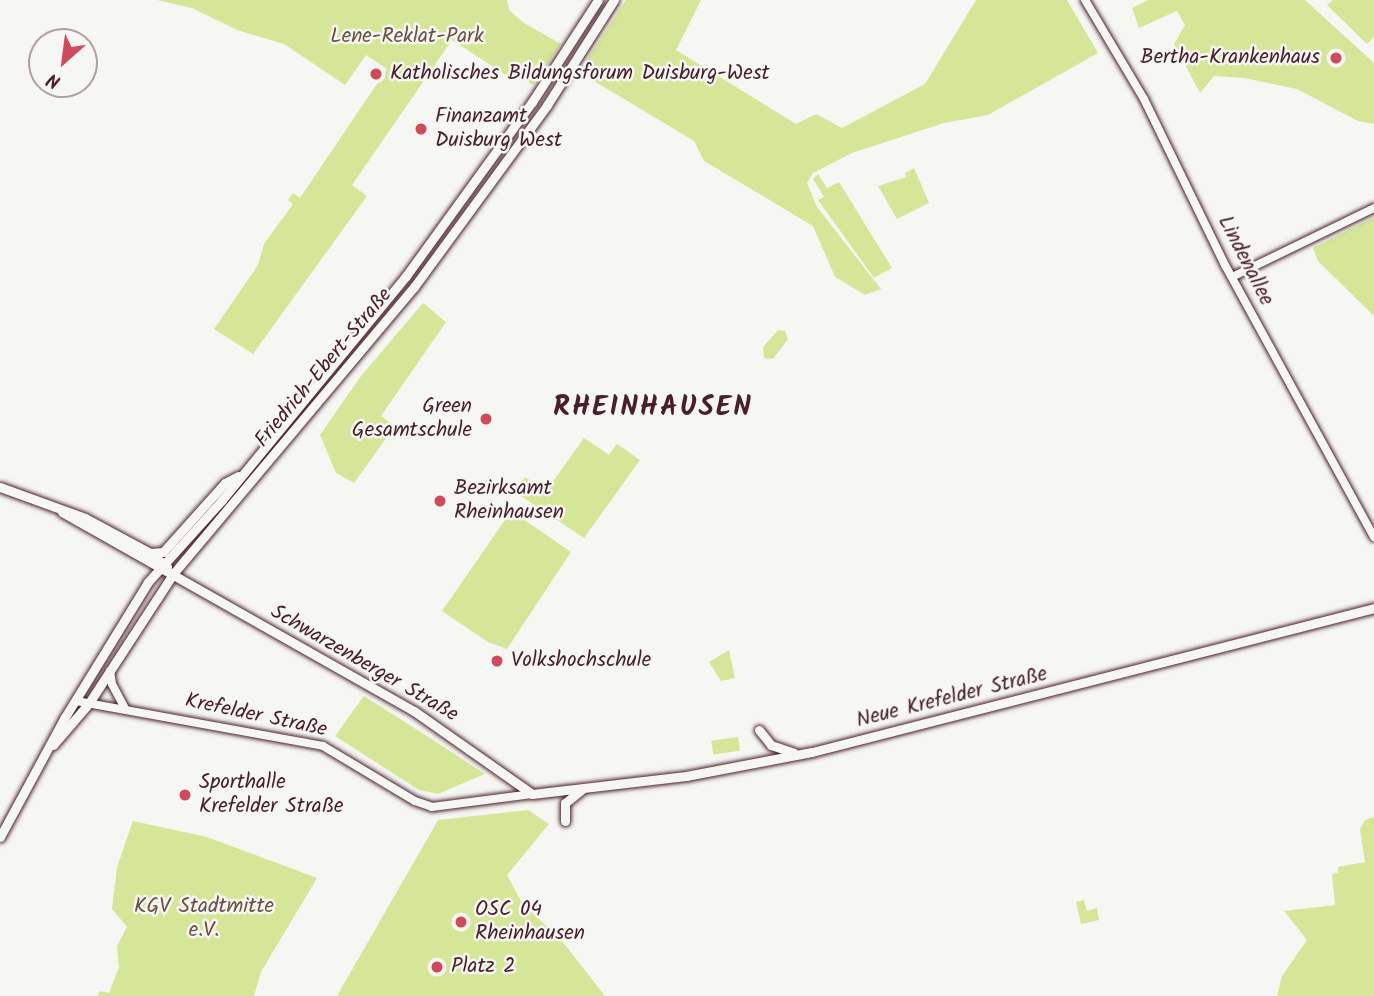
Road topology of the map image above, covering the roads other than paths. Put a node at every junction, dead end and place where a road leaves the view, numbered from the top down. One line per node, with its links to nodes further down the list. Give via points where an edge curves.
1 (598, 0): 6 (main road, Friedrich-Ebert-Straße, via 435,238 323,380)
2 (614, 0): 12 (main road, Friedrich-Ebert-Straße, via 547,105 409,294)
3 (1085, 0): 5 (street, Lindenallee, via 1153,116)
4 (1374, 208): 5 (street)
5 (1232, 277): 9 (street, Lindenallee)
6 (240, 475): 10 (main road, Friedrich-Ebert-Straße, via 225,482 163,552); 11 (main road, Friedrich-Ebert-Straße)
7 (0, 487): 8 (main road, Schwarzenberger Straße)
8 (62, 512): 10 (main road, Schwarzenberger Straße); 11 (main road, Schwarzenberger Straße)
9 (1374, 537)
10 (150, 553): 11 (main road, Schwarzenberger Straße)
11 (162, 567): 12 (main road, Schwarzenberger Straße); 15 (main road, Friedrich-Ebert-Straße)
12 (173, 574): 14 (main road, Friedrich-Ebert-Straße); 22 (main road, Schwarzenberger Straße, via 414,711)
13 (1373, 608): 20 (main road, Neue Krefelder Straße)
14 (110, 671): 16 (main road, Friedrich-Ebert-Straße); 17 (street)
15 (76, 701): 16 (street, Krefelder Straße); 19 (main road, Friedrich-Ebert-Straße)
16 (89, 704): 17 (street, Krefelder Straße); 19 (main road, Friedrich-Ebert-Straße)
17 (125, 708): 22 (street, Krefelder Straße, via 323,746 432,807)
18 (759, 730): 20 (main road, via 771,745)
19 (50, 748): 24 (main road, Friedrich-Ebert-Straße)
20 (799, 755): 21 (main road, Neue Krefelder Straße)
21 (582, 789): 22 (main road, Neue Krefelder Straße); 23 (main road, via 565,803)
22 (532, 794)
23 (565, 821)
24 (0, 837)

